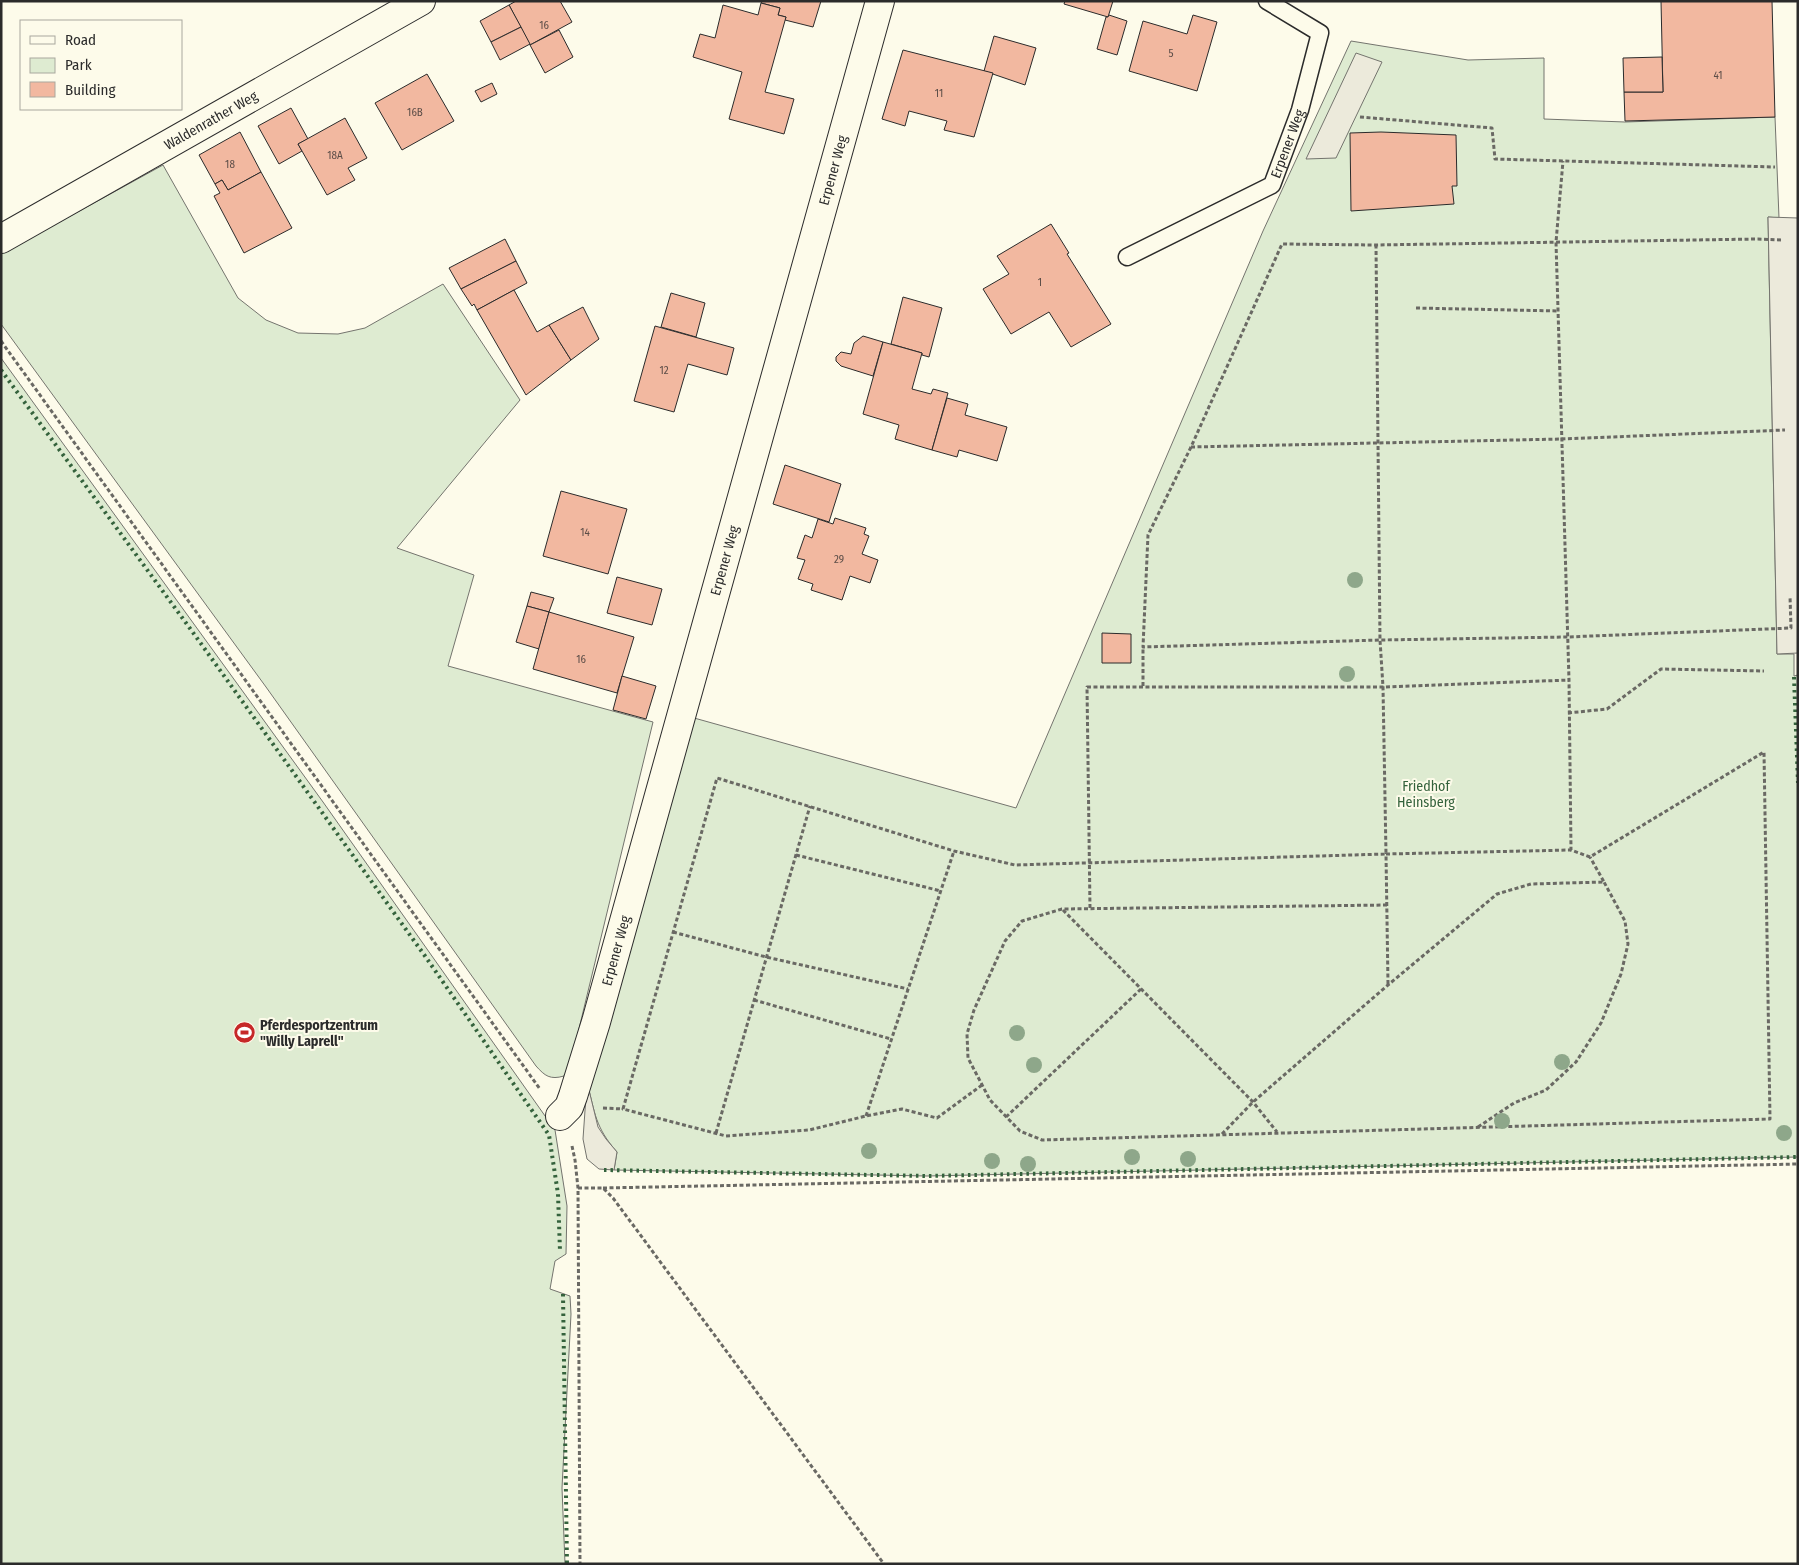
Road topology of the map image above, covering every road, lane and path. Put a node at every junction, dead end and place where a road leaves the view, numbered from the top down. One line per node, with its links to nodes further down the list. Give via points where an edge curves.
1 (421, 1): 7 (street, Waldenrather Weg)
2 (880, 1): 49 (street, Erpener Weg, via 596,1022 569,1107)
3 (1267, 1): 11 (lane, Erpener Weg, via 1320,33 1300,110 1272,185)
4 (1360, 117): 5 (path, via 1492,128 1495,159)
5 (1563, 161): 6 (path); 9 (path)
6 (1775, 167)
7 (1, 239)
8 (1781, 240): 9 (path)
9 (1556, 242): 10 (path); 13 (path)
10 (1376, 245): 17 (path); 18 (path, via 1282,244)
11 (1127, 256)
12 (1416, 308): 13 (path)
13 (1559, 311): 16 (path)
14 (1, 341): 49 (path)
15 (1785, 430): 16 (path)
16 (1561, 439): 17 (path); 20 (path)
17 (1378, 444): 18 (path); 21 (path)
18 (1191, 447): 22 (path, via 1148,535)
19 (1790, 596): 20 (path, via 1791,628)
20 (1567, 637): 21 (path); 24 (path)
21 (1380, 640): 22 (path); 26 (path)
22 (1144, 647): 25 (path)
23 (1764, 670): 27 (path, via 1660,669 1607,709)
24 (1569, 680): 26 (path); 27 (path)
25 (1143, 686): 26 (path); 34 (path, via 1087,687)
26 (1383, 687): 31 (path)
27 (1568, 713): 29 (path)
28 (810, 806): 30 (path); 32 (path); 40 (path, via 717,778)
29 (1571, 850): 31 (path); 33 (path)
30 (954, 851): 34 (path, via 1016,864); 36 (path)
31 (1386, 854): 34 (path); 37 (path)
32 (795, 855): 36 (path); 41 (path)
33 (1590, 857): 35 (path); 52 (path, via 1764,752 1770,1119)
34 (1089, 863): 38 (path)
35 (1604, 882): 42 (path, via 1531,884 1497,894); 52 (path, via 1625,921 1628,944 1621,974 1601,1023 1576,1062 1546,1090 1514,1103)
36 (940, 891): 44 (path)
37 (1387, 905): 38 (path); 42 (path)
38 (1090, 908): 39 (path)
39 (1062, 909): 43 (path); 47 (path, via 1022,921 1005,941 974,1010 967,1034 968,1058)
40 (673, 932): 41 (path); 53 (path, via 623,1109)
41 (766, 957): 44 (path); 45 (path)
42 (1388, 985): 48 (path)
43 (1141, 989): 48 (path); 51 (path)
44 (908, 990): 46 (path)
45 (754, 1000): 46 (path); 53 (path)
46 (891, 1039): 50 (path)
47 (982, 1086): 50 (path, via 937,1118 902,1109); 51 (path)
48 (1253, 1102): 54 (path); 55 (path)
49 (560, 1116): 57 (path, via 575,1160)
50 (866, 1116): 53 (path, via 809,1130 726,1136)
51 (1006, 1117): 55 (path, via 1020,1131 1042,1140)
52 (1478, 1127): 54 (path)
53 (716, 1133)
54 (1277, 1133): 55 (path)
55 (1221, 1134)
56 (1798, 1164): 58 (path)
57 (578, 1188): 58 (path); 59 (path)
58 (603, 1188): 60 (path)
59 (580, 1564)
60 (884, 1564)

